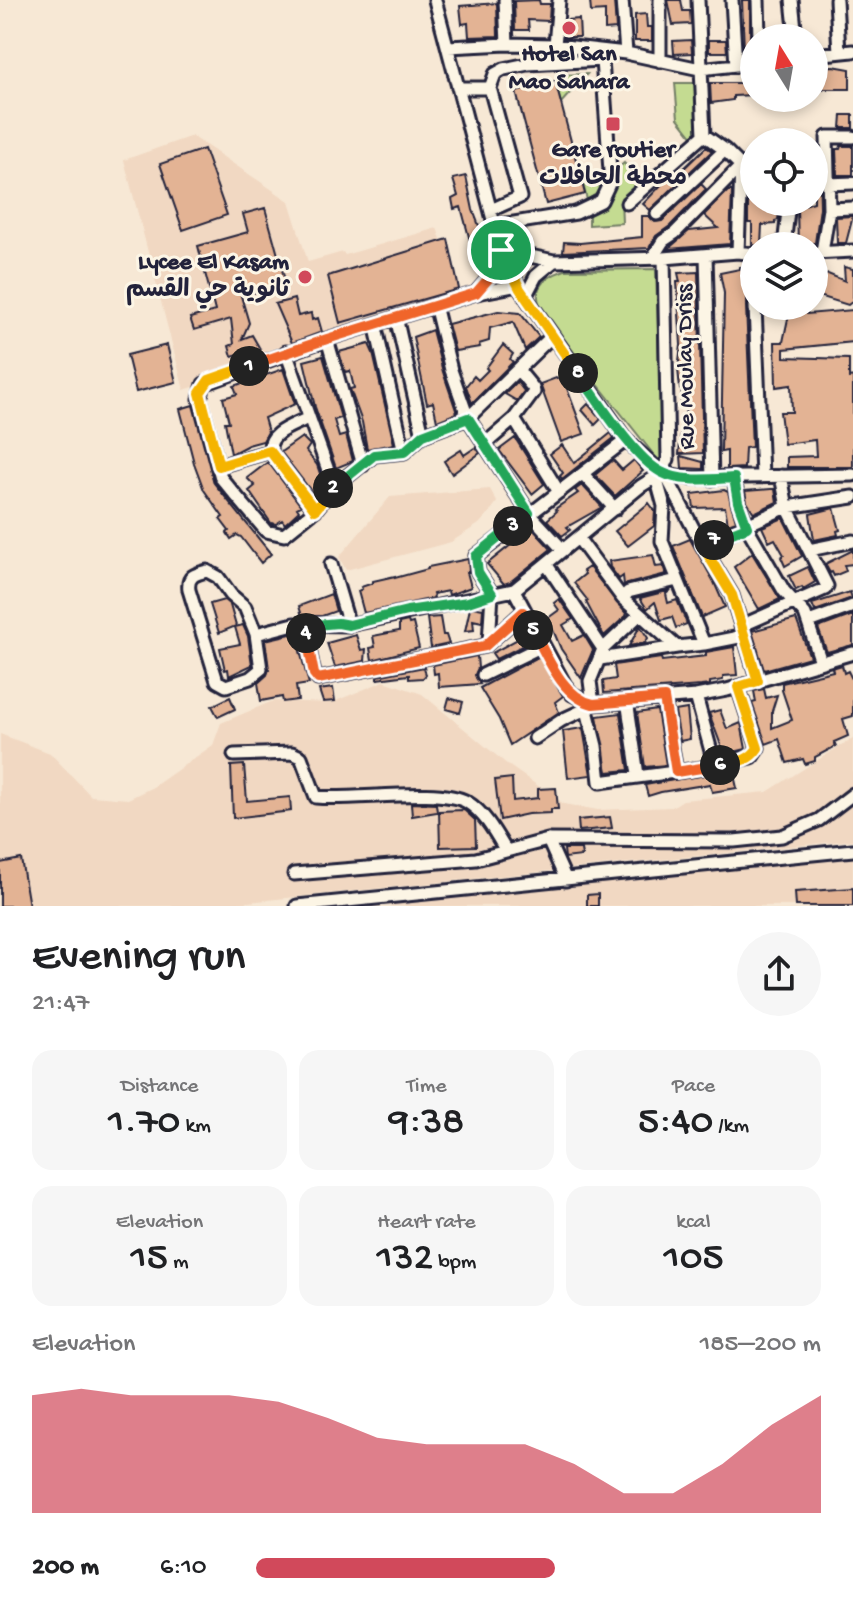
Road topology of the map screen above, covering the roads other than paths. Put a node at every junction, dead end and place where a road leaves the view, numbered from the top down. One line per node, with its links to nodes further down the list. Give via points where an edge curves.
1 (435, 0): 15 (street)
2 (505, 0): 13 (street)
3 (559, 0): 14 (street)
4 (622, 0): 18 (street)
5 (660, 0): 21 (street)
6 (698, 0): 24 (street)
7 (732, 0): 23 (street)
8 (758, 0): 11 (street)
9 (792, 0): 12 (street)
10 (836, 0): 17 (street)
11 (759, 24)
12 (795, 24)
13 (507, 44): 14 (street); 15 (street)
14 (555, 45): 20 (street)
15 (448, 47): 25 (street)
16 (853, 51): 17 (street)
17 (839, 52): 19 (street)
18 (626, 53): 20 (street); 21 (street)
19 (828, 53)
20 (602, 55): 26 (street, via 515,66 495,74); 41 (street, via 610,171 601,201 576,213)
21 (660, 61): 24 (street)
22 (740, 65): 23 (street)
23 (736, 66): 24 (street)
24 (700, 69): 27 (street)
25 (460, 88): 26 (street); 39 (street)
26 (490, 88): 39 (street, via 520,197)
27 (704, 135): 30 (street); 36 (street)
28 (828, 137): 29 (street)
29 (853, 137)
30 (725, 150): 31 (street); 40 (street)
31 (740, 165)
32 (740, 167): 48 (street, via 663,241)
33 (853, 183): 34 (street)
34 (828, 184): 38 (street)
35 (740, 195): 45 (street)
36 (627, 203)
37 (853, 208): 38 (street)
38 (829, 209): 42 (street)
39 (491, 210): 41 (street)
40 (657, 214)
41 (495, 226): 43 (street)
42 (823, 232)
43 (501, 250): 49 (street); 50 (street); 51 (street)
44 (853, 251): 46 (street)
45 (738, 252): 47 (street)
46 (828, 252)
47 (706, 255): 48 (street); 77 (street, Rue Moulay Driss)
48 (659, 258): 49 (street); 72 (street, via 668,459)
49 (554, 261): 52 (street, via 536,276)
50 (518, 285): 51 (street); 52 (street)
51 (476, 293): 53 (street)
52 (525, 297): 57 (street)
53 (435, 305): 54 (street); 62 (street)
54 (396, 317): 58 (street); 64 (street)
55 (756, 320): 74 (street)
56 (376, 328): 68 (street)
57 (551, 337): 60 (street); 65 (street)
58 (327, 339): 59 (street); 69 (street)
59 (286, 352): 61 (street); 70 (street, via 209,380 201,388)
60 (519, 371): 62 (street); 63 (street, via 534,392)
61 (308, 418): 67 (street, via 273,436); 78 (street)
62 (468, 418): 64 (street); 66 (street)
63 (514, 419): 66 (street); 79 (street)
64 (423, 435): 68 (street)
65 (626, 440): 71 (street); 72 (street)
66 (485, 444): 84 (street)
67 (270, 451): 70 (street); 83 (street)
68 (404, 452): 69 (street, via 374,455)
69 (363, 465): 78 (street)
70 (219, 466): 83 (street, via 221,478 266,531 284,535)
71 (583, 474): 79 (street); 82 (street)
72 (661, 475): 77 (street); 82 (street); 88 (street); 93 (street, via 662,541)
73 (853, 475): 75 (street)
74 (762, 476): 75 (street); 76 (street)
75 (781, 476): 81 (street)
76 (734, 478): 77 (street); 85 (street)
77 (712, 479)
78 (334, 487): 83 (street)
79 (559, 492): 84 (street)
80 (853, 497): 81 (street)
81 (787, 507): 85 (street); 90 (street)
82 (615, 509): 86 (street)
83 (315, 510)
84 (529, 513): 89 (street); 95 (street, via 476,556 478,572)
85 (747, 527): 88 (street); 97 (street)
86 (578, 538): 89 (street); 96 (street)
87 (853, 541): 90 (street)
88 (702, 545): 104 (street, via 732,595)
89 (563, 550): 92 (street)
90 (809, 550): 97 (street, via 827,586)
91 (331, 564): 102 (street)
92 (547, 565): 94 (street); 111 (street)
93 (677, 580): 96 (street, via 628,592); 107 (street)
94 (514, 590): 95 (street); 99 (street)
95 (492, 594): 102 (street); 106 (street)
96 (623, 599): 100 (street)
97 (795, 603): 101 (street); 104 (street)
98 (853, 606): 101 (street)
99 (523, 612): 106 (street); 108 (street)
100 (639, 615): 109 (street); 111 (street)
101 (809, 622): 112 (street)
102 (349, 625): 103 (street)
103 (304, 626): 105 (street); 106 (street, via 318,679)
104 (742, 631): 107 (street); 114 (street)
105 (256, 634): 105 (street, via 243,603 218,577 207,571 191,577 189,590 217,681 226,686 260,671)
106 (489, 642)
107 (704, 644): 109 (street)
108 (542, 646): 113 (street); 119 (street, via 572,694)
109 (677, 647): 111 (street)
110 (853, 653): 112 (street)
111 (602, 654): 119 (street, via 590,681)
112 (821, 662): 114 (street)
113 (483, 675)
114 (758, 681): 115 (street)
115 (733, 688): 116 (street); 122 (street, via 758,748 746,760)
116 (696, 696): 117 (street); 122 (street)
117 (664, 698): 118 (street); 123 (street)
118 (627, 700): 119 (street); 124 (street)
119 (589, 705): 120 (street); 124 (street, via 600,782)
120 (535, 738)
121 (234, 755): 128 (street, via 301,757 316,797 439,795 467,802 489,822)
122 (715, 766): 123 (street)
123 (676, 772): 124 (street)
124 (638, 775)
125 (853, 794): 126 (street, via 819,820 782,836 734,841)
126 (548, 840): 128 (street); 130 (street)
127 (853, 850): 130 (street)
128 (506, 851): 129 (street, via 476,859)
129 (294, 874)
130 (566, 880): 131 (street)
131 (343, 904): 132 (street)
132 (297, 906)

